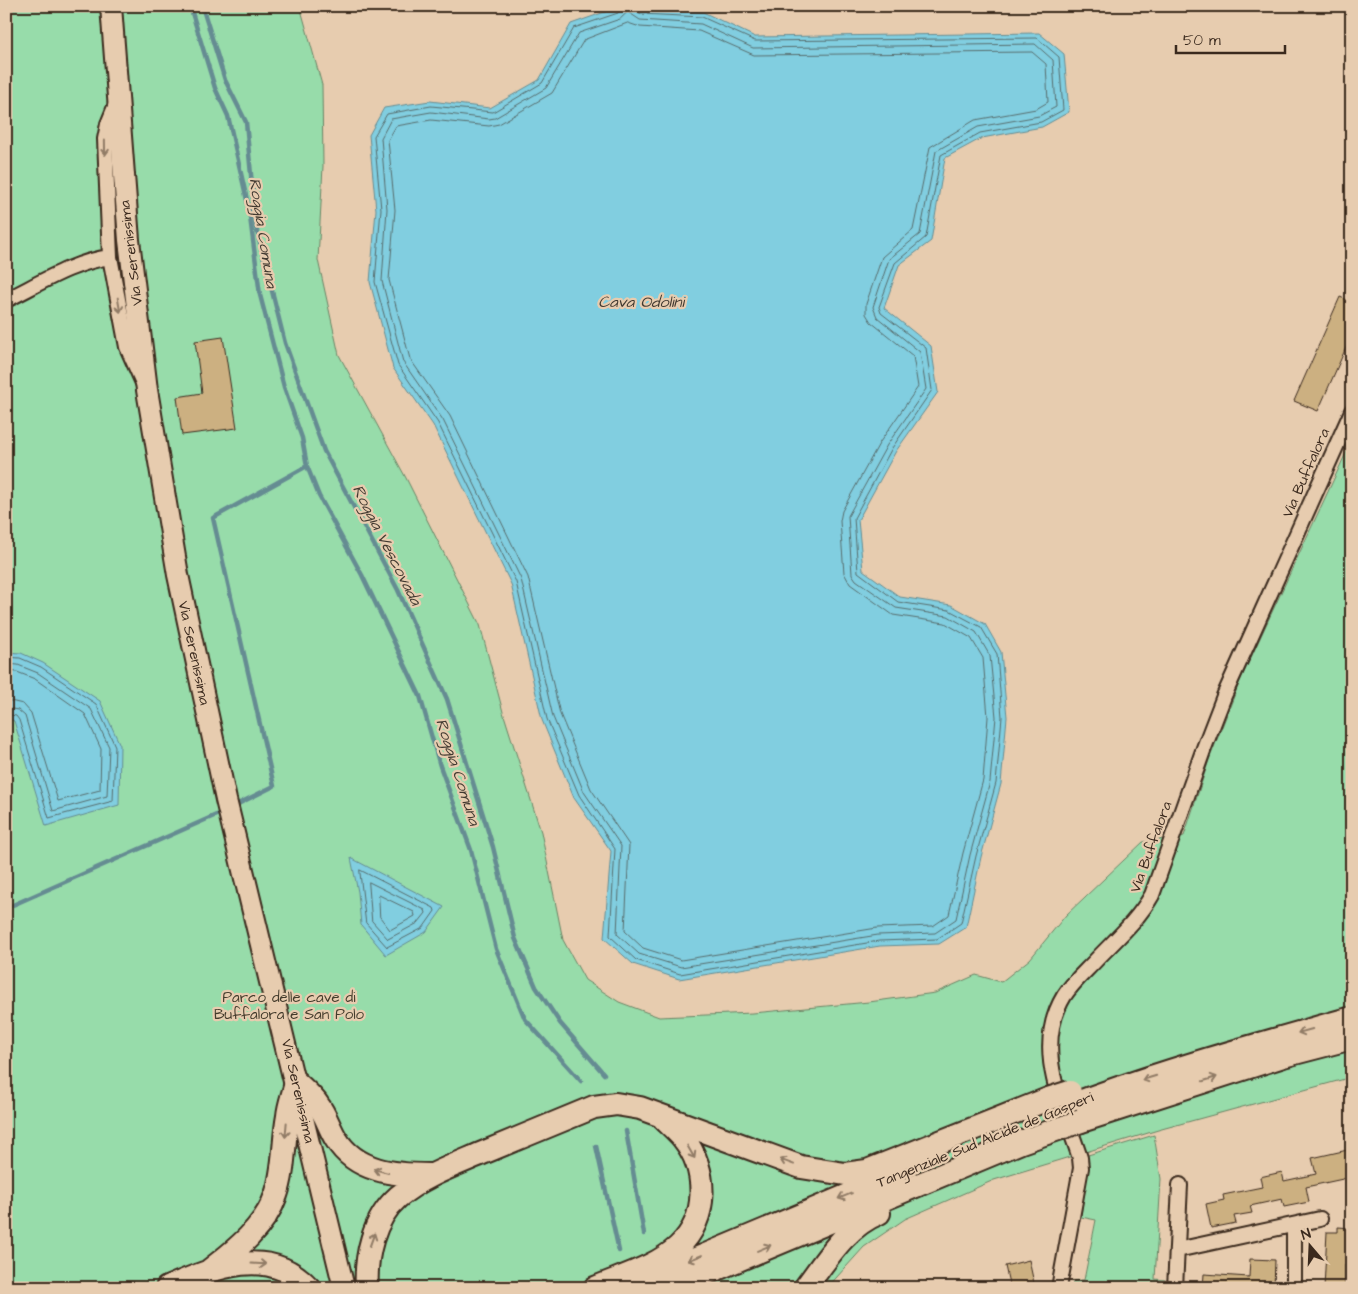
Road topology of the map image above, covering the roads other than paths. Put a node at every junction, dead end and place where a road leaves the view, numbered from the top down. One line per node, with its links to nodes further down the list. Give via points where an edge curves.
1 (111, 6): 2 (main road, Via Serenissima)
2 (117, 101): 3 (street, one-way to 3, via 105,139); 5 (main road, Via Serenissima)
3 (110, 257): 4 (street, via 80,264); 5 (street, one-way to 5, via 127,347)
4 (6, 300)
5 (147, 390): 9 (main road, Via Serenissima, via 178,575 200,682)
6 (1352, 411): 28 (street, Via Buffalora, via 1224,696 1152,895 1138,915 1066,994 1053,1022 1049,1054 1051,1071 1081,1168)
7 (1352, 1018): 10 (highway, Tangenziale Sud Alcide de Gasperi, one-way to 10, via 1111,1090)
8 (1352, 1038): 10 (highway, Tangenziale Sud Alcide de Gasperi, one-way to 8)
9 (296, 1082): 14 (highway, one-way to 9, via 372,1169 354,1157 337,1141 319,1105); 19 (highway, one-way to 19, via 276,1196 258,1226 237,1249); 22 (main road, Via Serenissima)
10 (1075, 1106): 11 (highway, Tangenziale Sud Alcide de Gasperi)
11 (1053, 1113): 12 (highway, one-way to 12, via 867,1171 845,1174 802,1167); 13 (highway, Tangenziale Sud Alcide de Gasperi); 25 (highway, Tangenziale Sud Alcide de Gasperi, one-way to 25)
12 (659, 1115): 14 (highway, via 616,1104 594,1107); 24 (highway, one-way to 24, via 683,1138 695,1158 701,1177 702,1202 696,1222 678,1247 656,1262)
13 (1021, 1142): 26 (highway, Tangenziale Sud Alcide de Gasperi, one-way to 13); 27 (highway, via 975,1173 856,1224)
14 (430, 1176): 23 (highway, one-way to 14, via 370,1244 380,1220 397,1198)
15 (1180, 1186): 18 (street)
16 (1320, 1219): 17 (street)
17 (1294, 1225): 18 (street); 30 (street)
18 (1177, 1250): 29 (street)
19 (210, 1270): 20 (highway); 21 (highway, one-way to 21, via 257,1262 282,1267 299,1276)
20 (167, 1288)
21 (309, 1288)
22 (344, 1288)
23 (366, 1288)
24 (595, 1288)
25 (627, 1288)
26 (671, 1288)
27 (805, 1288)
28 (1059, 1288)
29 (1175, 1288)
30 (1294, 1288)

